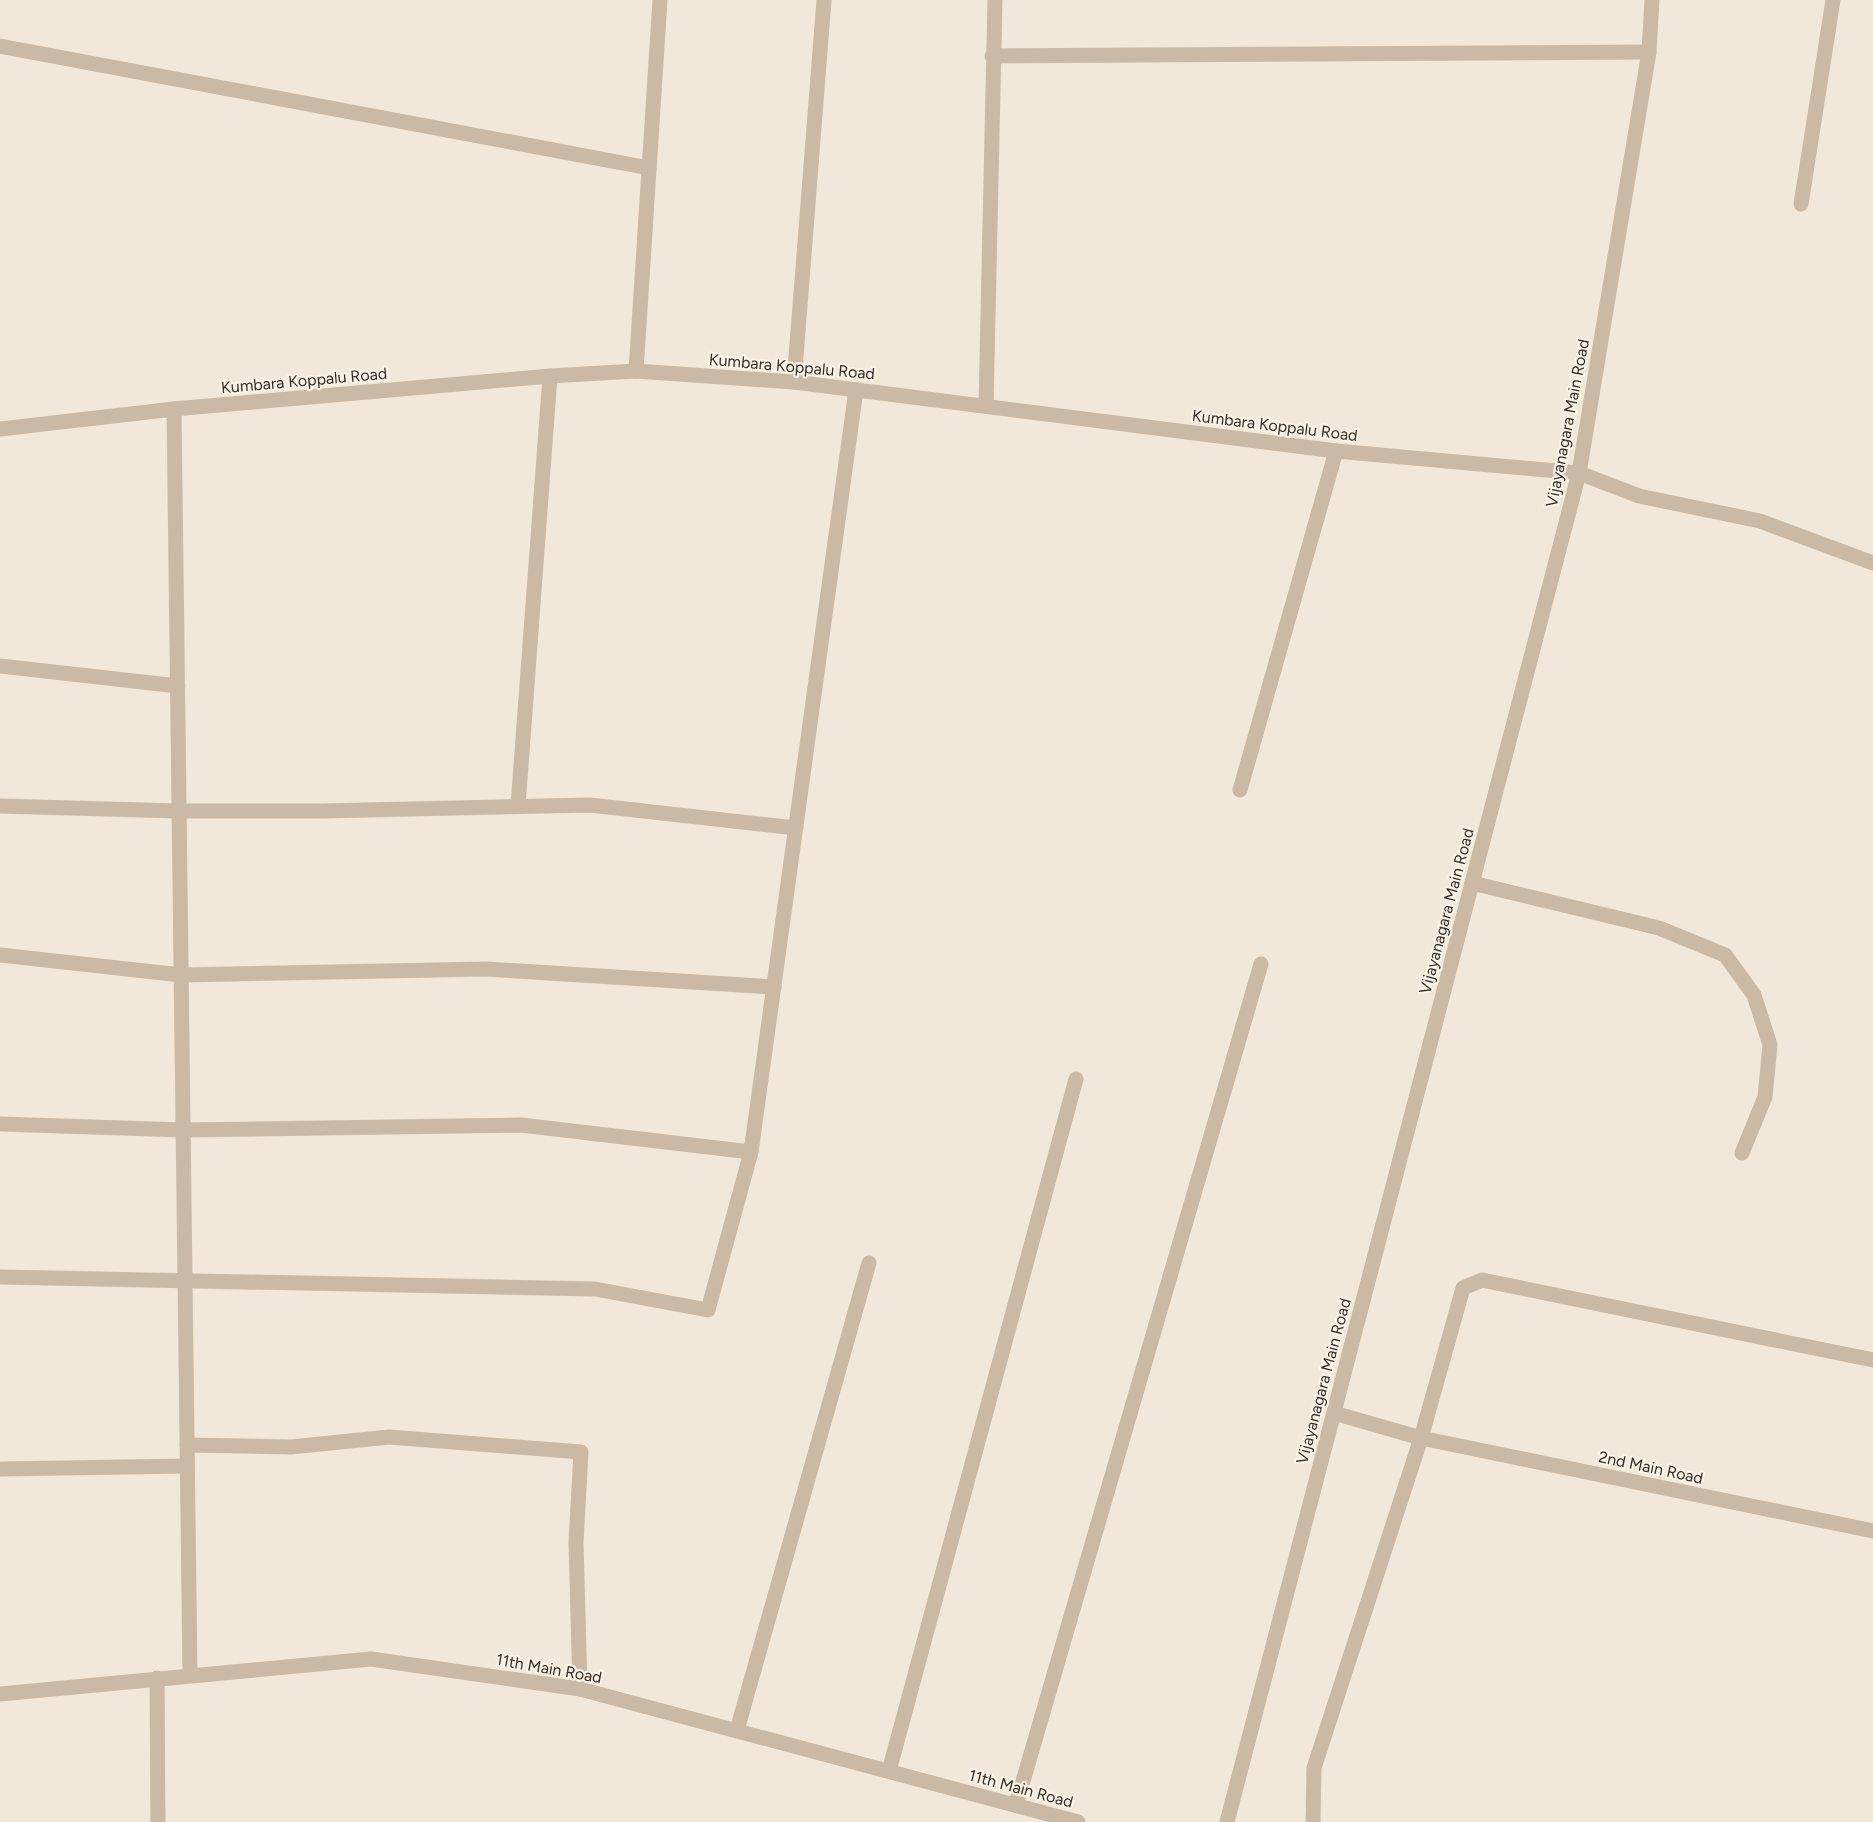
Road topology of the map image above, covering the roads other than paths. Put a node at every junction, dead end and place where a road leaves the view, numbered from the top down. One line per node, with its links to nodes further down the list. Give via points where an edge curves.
1 (660, 0): 9 (street)
2 (824, 0): 13 (street)
3 (995, 0): 8 (street)
4 (1652, 0): 7 (street, Vijayanagara Main Road)
5 (1833, 0): 10 (street)
6 (0, 46): 9 (street)
7 (1649, 52): 8 (street); 19 (street, Vijayanagara Main Road)
8 (992, 56): 15 (street)
9 (649, 168): 11 (street)
10 (1801, 204)
11 (636, 371): 12 (street, Kumbara Koppalu Road); 13 (street, Kumbara Koppalu Road)
12 (550, 376): 16 (street, Kumbara Koppalu Road); 25 (street)
13 (794, 382): 14 (street, Kumbara Koppalu Road)
14 (856, 390): 15 (street, Kumbara Koppalu Road); 27 (street)
15 (986, 406): 18 (street, Kumbara Koppalu Road)
16 (174, 409): 17 (street, Kumbara Koppalu Road); 22 (street)
17 (0, 429)
18 (1335, 451): 19 (street, Kumbara Koppalu Road); 23 (street)
19 (1579, 473): 20 (street, Kumbara Koppalu Road, via 1639,496 1760,521); 28 (street, Vijayanagara Main Road)
20 (1873, 563)
21 (0, 666): 22 (street)
22 (177, 686): 26 (street)
23 (1240, 790)
24 (0, 806): 26 (street)
25 (518, 806): 26 (street); 27 (street, via 590,804)
26 (179, 811): 31 (street)
27 (796, 828): 32 (street)
28 (1472, 883): 37 (street, via 1659,928 1725,955 1754,995 1770,1045 1765,1097); 42 (street, Vijayanagara Main Road)
29 (0, 955): 31 (street)
30 (1261, 964): 54 (street)
31 (181, 975): 32 (street, via 486,969); 35 (street)
32 (774, 987): 36 (street)
33 (1076, 1079): 53 (street)
34 (0, 1125): 35 (street)
35 (183, 1130): 36 (street, via 521,1125); 40 (street)
36 (751, 1152): 40 (street, via 708,1310 595,1289)
37 (1742, 1153)
38 (868, 1263): 52 (street)
39 (0, 1277): 40 (street)
40 (185, 1281): 44 (street)
41 (1873, 1360): 43 (street, via 1482,1280 1463,1288)
42 (1334, 1413): 43 (street, 2nd Main Road); 57 (street, Vijayanagara Main Road)
43 (1421, 1438): 47 (street, 2nd Main Road); 58 (street, via 1314,1768)
44 (187, 1445): 45 (street); 50 (street, via 291,1447 389,1437 581,1452 576,1542)
45 (187, 1466): 46 (street); 48 (street)
46 (0, 1469)
47 (1873, 1531)
48 (190, 1675): 49 (street, 11th Main Road); 50 (street, 11th Main Road, via 371,1659)
49 (157, 1678): 51 (street, 11th Main Road); 55 (street)
50 (580, 1689): 52 (street, 11th Main Road)
51 (0, 1694)
52 (737, 1730): 53 (street, 11th Main Road)
53 (889, 1771): 54 (street, 11th Main Road)
54 (1016, 1805): 56 (street, 11th Main Road)
55 (158, 1822)
56 (1078, 1822)
57 (1227, 1822)
58 (1313, 1822)

